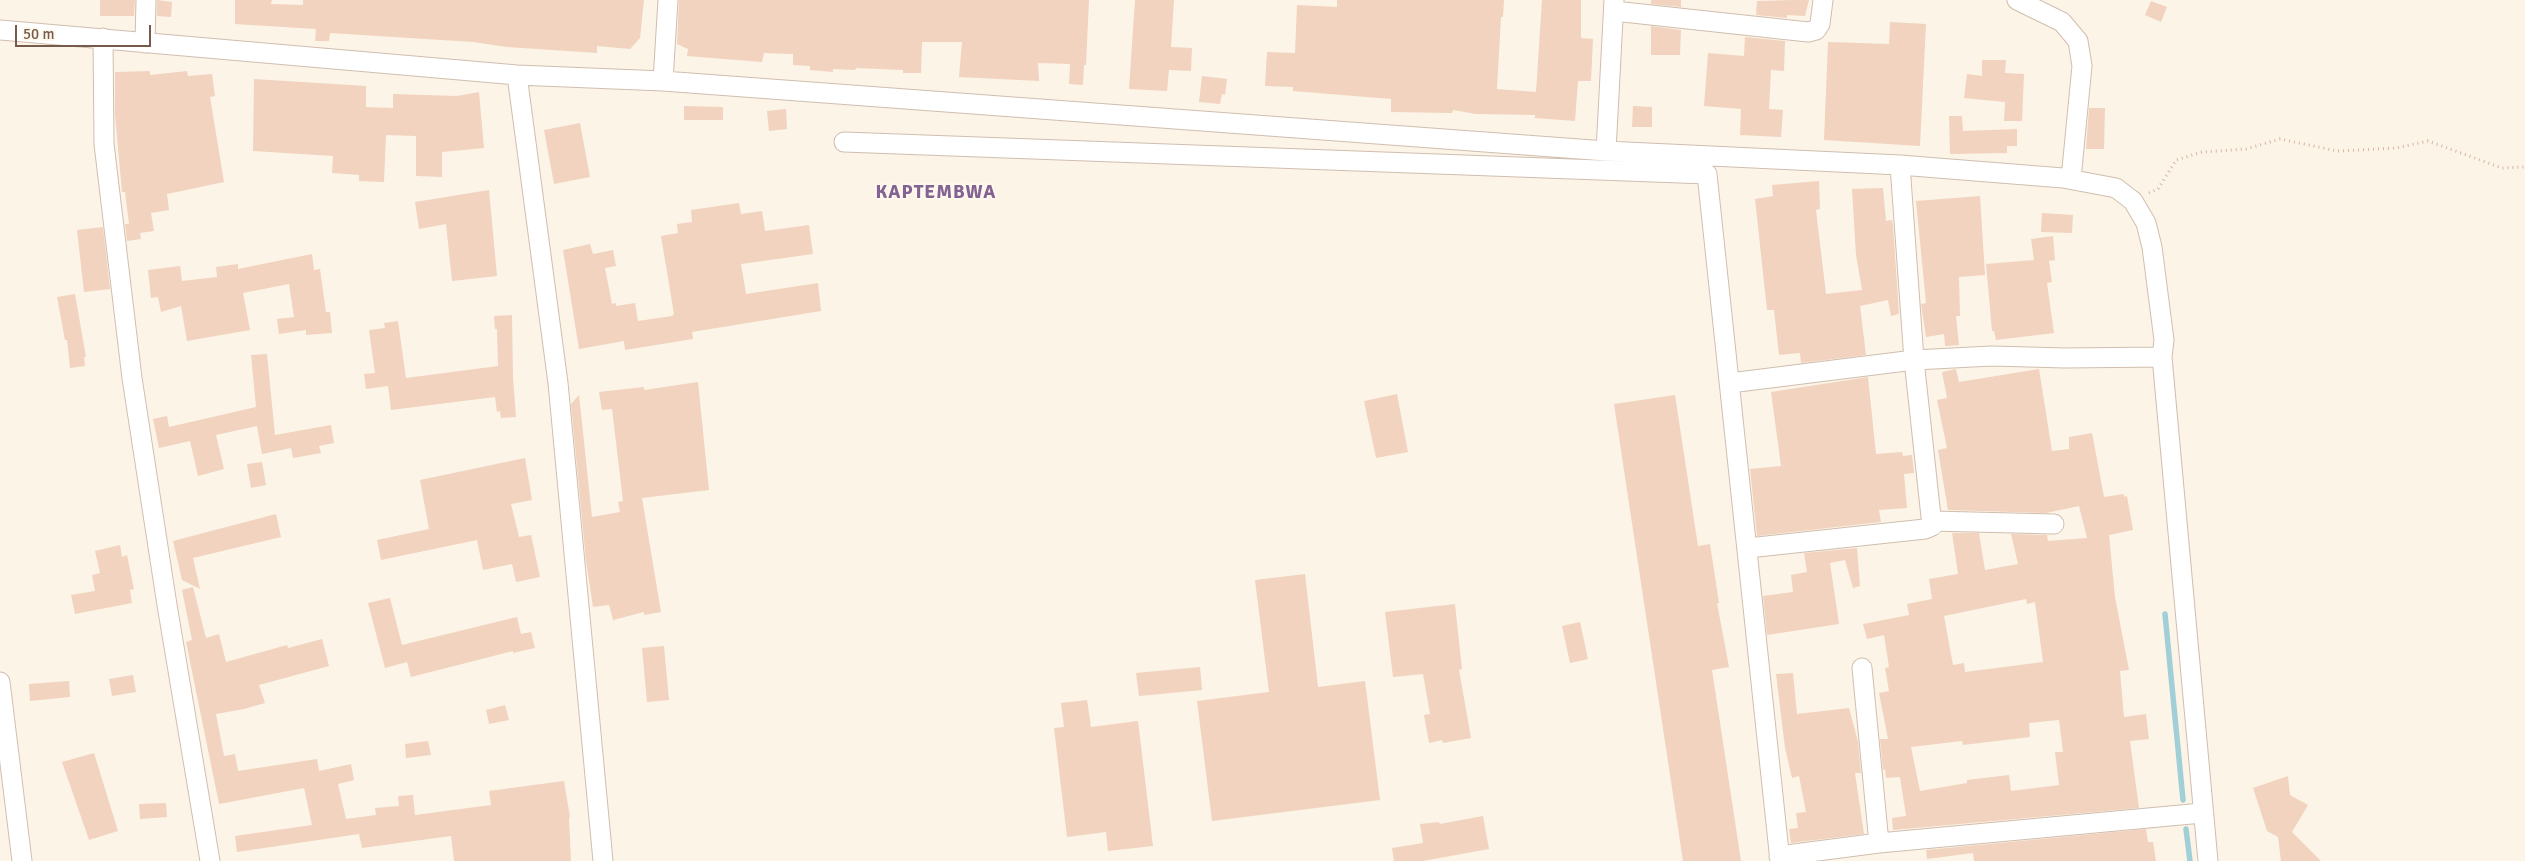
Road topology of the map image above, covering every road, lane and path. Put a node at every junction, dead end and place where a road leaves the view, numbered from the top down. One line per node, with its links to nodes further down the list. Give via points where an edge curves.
1 (146, 0): 9 (street)
2 (668, 0): 11 (street)
3 (1823, 0): 5 (street, via 1820,24 1816,30 1808,32)
4 (2017, 0): 6 (street)
5 (1614, 5): 13 (street)
6 (2051, 8): 16 (street, via 2078,41 2082,54)
7 (0, 30): 8 (street)
8 (103, 38): 9 (street); 30 (street, via 104,144 132,378)
9 (145, 43): 10 (street)
10 (516, 75): 11 (street); 31 (street, via 558,383)
11 (663, 81): 13 (street)
12 (844, 142): 20 (street, via 1707,174)
13 (1606, 151): 14 (street)
14 (1900, 164): 16 (street); 19 (street)
15 (2525, 167): 17 (path, via 2502,168 2428,142 2396,148 2337,151 2280,139 2246,149 2202,152 2176,160 2158,188)
16 (2071, 179): 17 (street, via 2116,188)
17 (2133, 201): 18 (street, via 2146,223 2152,247 2164,340)
18 (2162, 357): 19 (street, via 1992,356); 26 (street)
19 (1914, 360): 20 (street); 21 (street)
20 (1730, 382): 23 (street)
21 (1932, 521): 22 (street); 23 (street, via 1932,526 1925,529)
22 (2054, 524)
23 (1748, 548): 28 (street)
24 (1862, 668): 27 (street)
25 (0, 682): 29 (street)
26 (2202, 813): 27 (street); 32 (street)
27 (1879, 843): 28 (street)
28 (1780, 858)
29 (22, 861)
30 (210, 861)
31 (603, 861)
32 (2208, 861)

